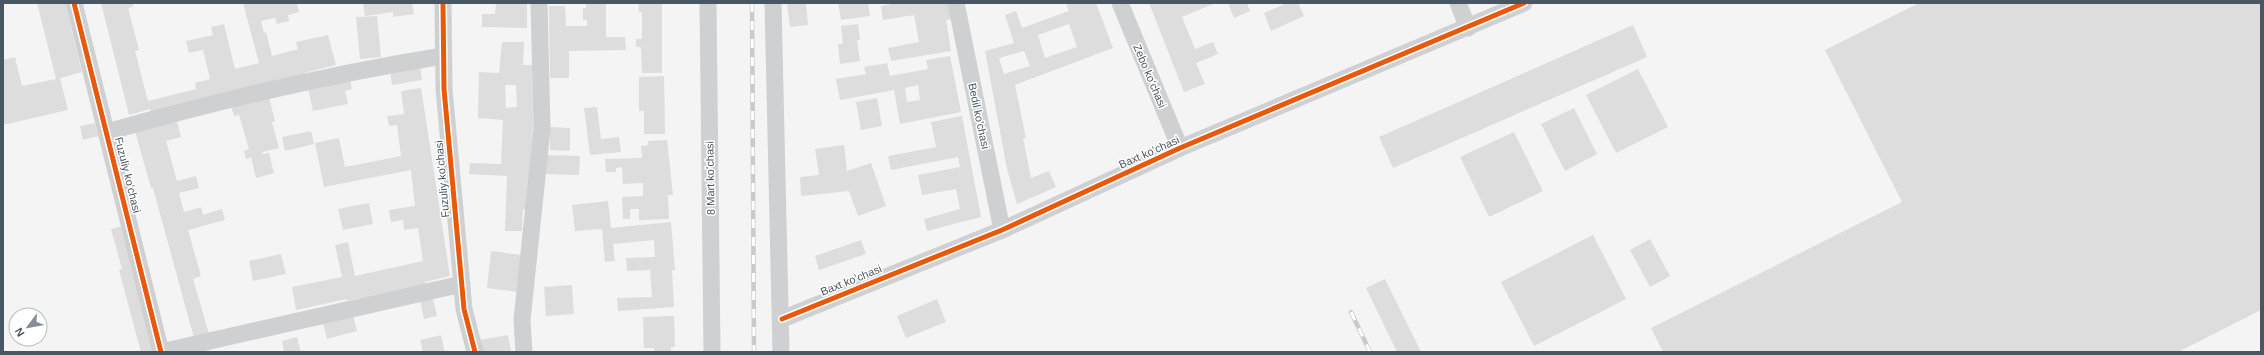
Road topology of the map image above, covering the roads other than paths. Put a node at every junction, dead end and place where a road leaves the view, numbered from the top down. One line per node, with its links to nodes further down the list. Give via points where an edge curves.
1 (74, 3): 12 (street, Fuzuliy koʻchasi)
2 (443, 3): 11 (street, Fuzuliy koʻchasi)
3 (539, 3): 19 (street, via 542,129 522,320)
4 (708, 3): 20 (street, 8 Mart koʻchasi)
5 (773, 3): 16 (street)
6 (956, 3): 14 (street, Bedil ko'chasi)
7 (1120, 3): 13 (street, Zebo koʻchasi)
8 (1458, 3): 10 (street)
9 (1524, 3): 10 (street, Baxt koʻchasi)
10 (1468, 28): 13 (street, Baxt koʻchasi)
11 (444, 56): 12 (street, via 378,66 318,79); 15 (street, Fuzuliy koʻchasi, via 444,89)
12 (107, 132): 17 (street, Fuzuliy koʻchasi)
13 (1180, 148): 14 (street, Baxt koʻchasi)
14 (1002, 230): 16 (street, Baxt koʻchasi)
15 (462, 284): 17 (street); 18 (street, Fuzuliy koʻchasi, via 464,309)
16 (782, 319): 21 (street)
17 (161, 352)
18 (475, 352)
19 (524, 352)
20 (712, 352)
21 (781, 352)

